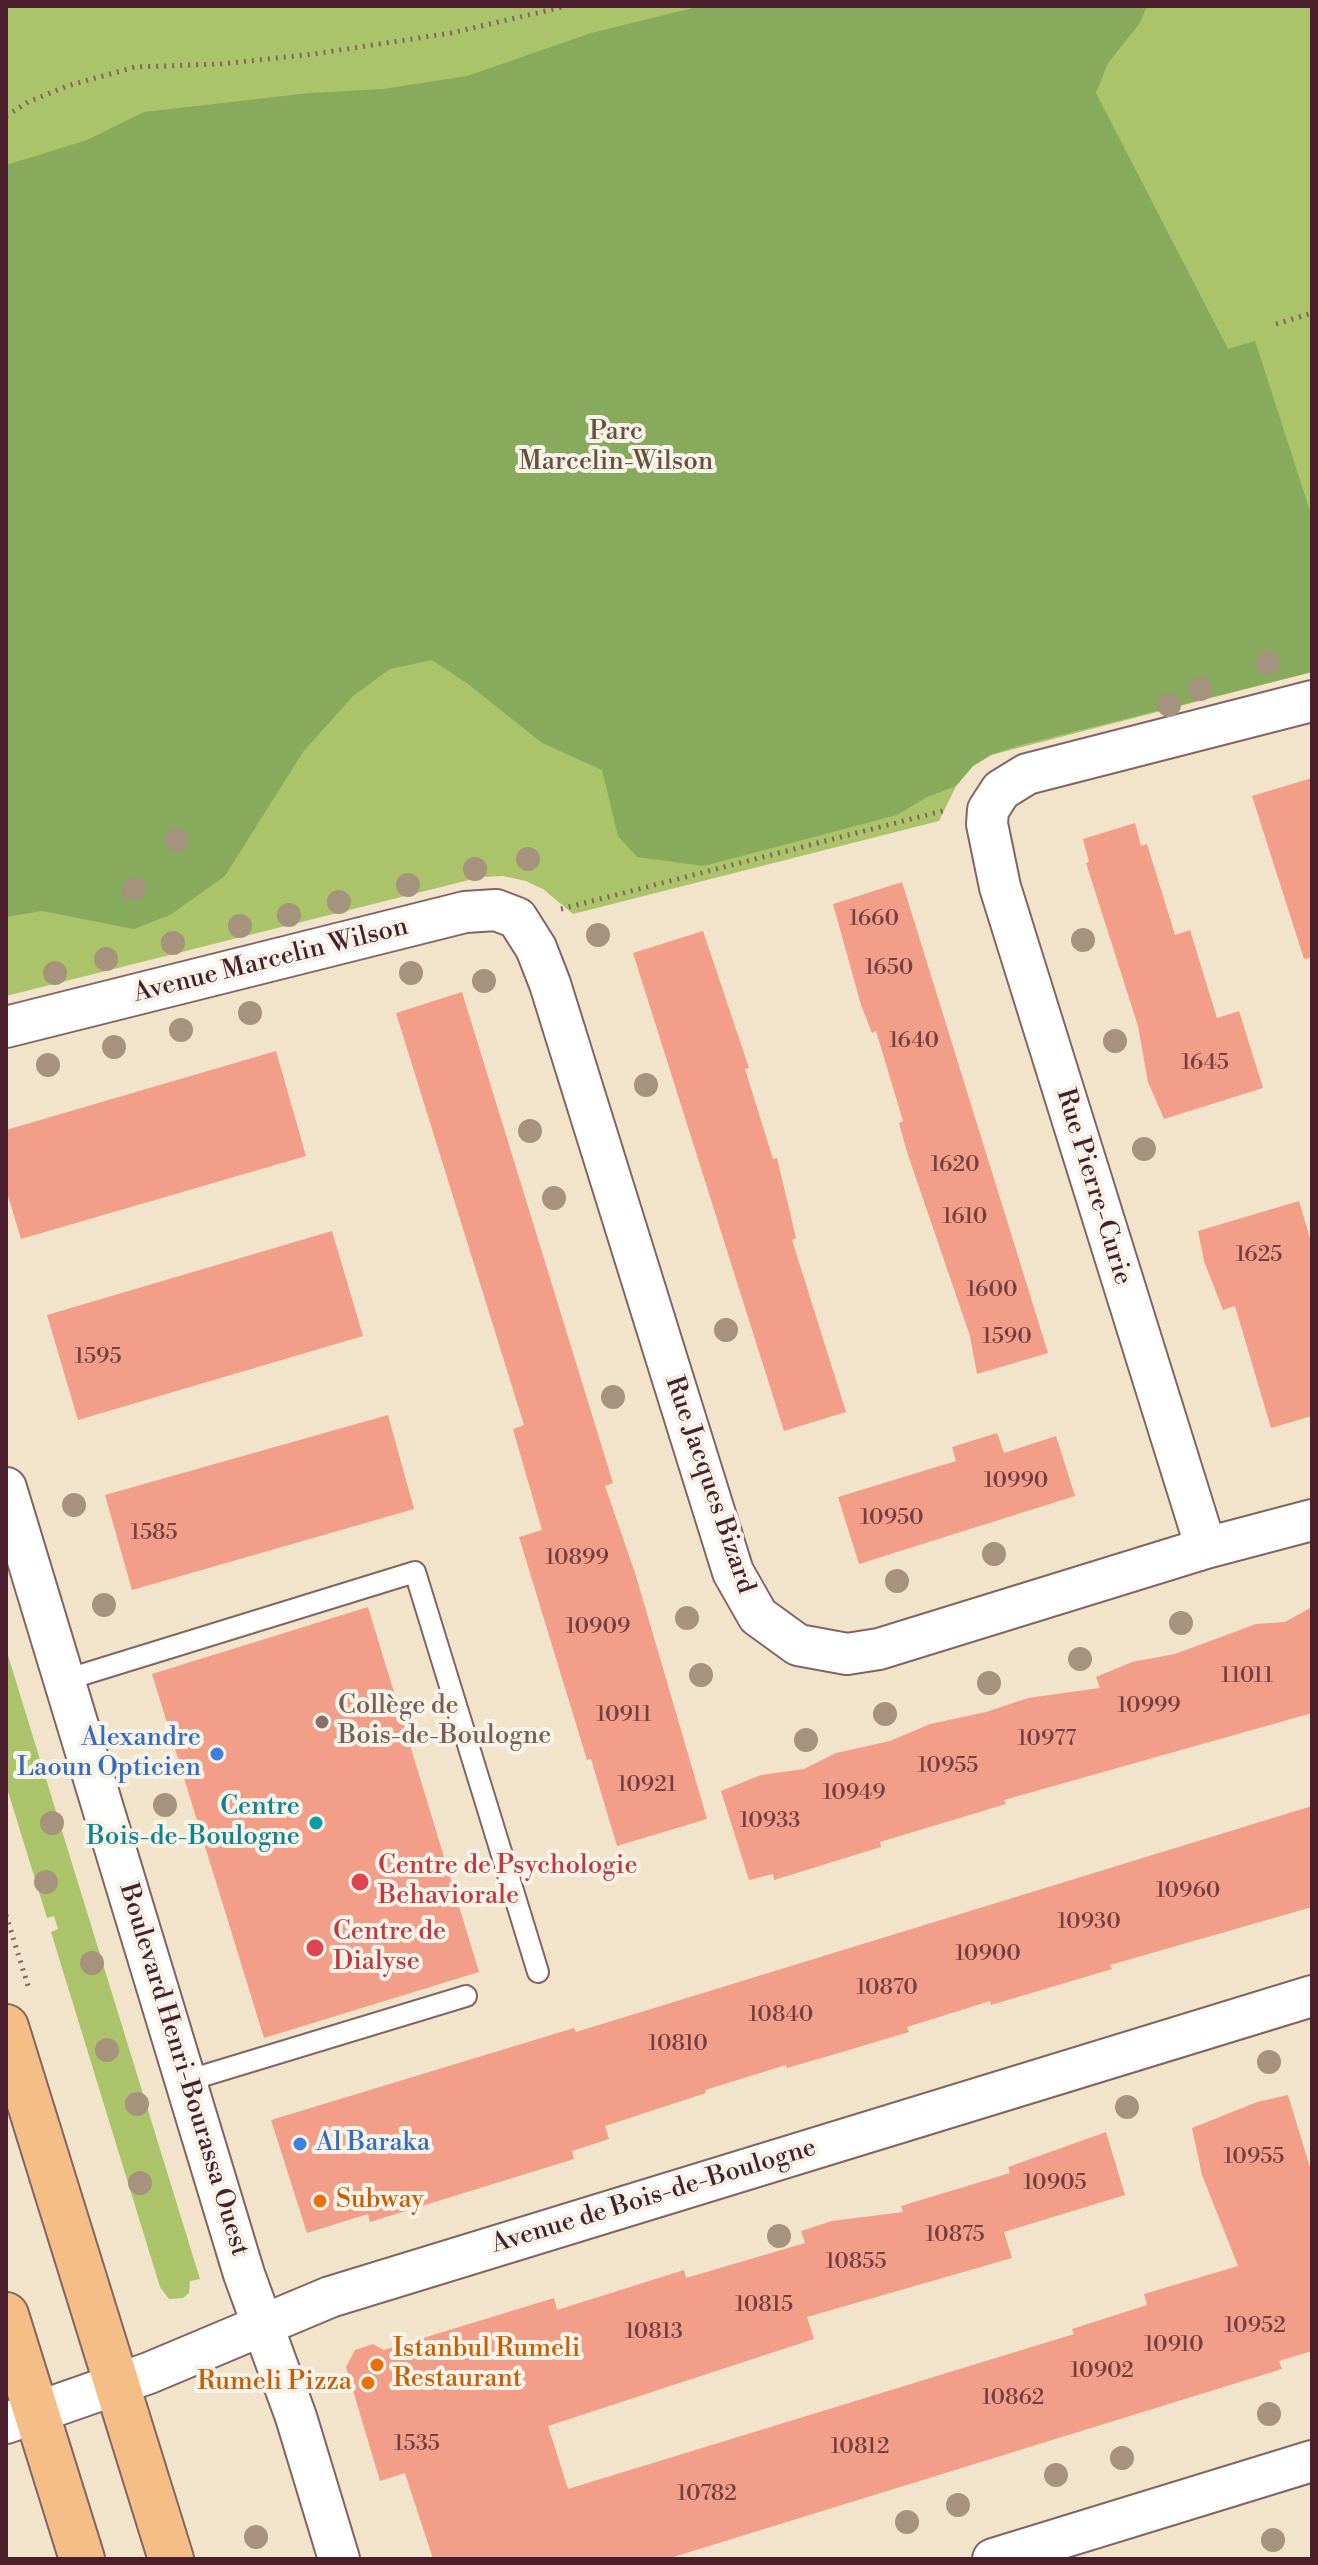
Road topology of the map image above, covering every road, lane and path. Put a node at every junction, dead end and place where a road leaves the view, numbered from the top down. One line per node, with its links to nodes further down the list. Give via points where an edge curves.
1 (567, 6): 2 (path, via 451,33 314,54 135,67 67,86)
2 (6, 116)
3 (1312, 313): 4 (path)
4 (1276, 324)
5 (1312, 701): 12 (street, Rue Pierre-Curie, via 1027,774 1001,790 987,824 1000,887)
6 (944, 810): 7 (path)
7 (567, 905)
8 (528, 933): 9 (street, Avenue Marcelin Wilson, via 507,913 465,912); 12 (street, Rue Jacques Bizard, via 550,984 733,1572 748,1603 770,1628 814,1650 863,1653)
9 (6, 1027)
10 (6, 1488): 13 (street, Boulevard Henri-Bourassa Ouest)
11 (1312, 1520): 12 (street, Rue Jacques Bizard)
12 (1206, 1548)
13 (65, 1680): 14 (lane, via 415,1572); 18 (street, Boulevard Henri-Bourassa Ouest)
14 (538, 1972)
15 (466, 1996): 18 (lane)
16 (1312, 1996): 20 (street, Avenue de Bois-de-Boulogne, via 330,2297)
17 (6, 2027): 21 (main road)
18 (186, 2081): 20 (street, Boulevard Henri-Bourassa Ouest)
19 (6, 2315): 22 (main road)
20 (263, 2326): 21 (street, Avenue de Bois-de-Boulogne); 26 (street, Boulevard Henri-Bourassa Ouest)
21 (116, 2385): 22 (street, Avenue de Bois-de-Boulogne); 25 (main road)
22 (22, 2419): 24 (main road)
23 (1312, 2461): 27 (street)
24 (82, 2559)
25 (171, 2559)
26 (339, 2559)
27 (993, 2559)

